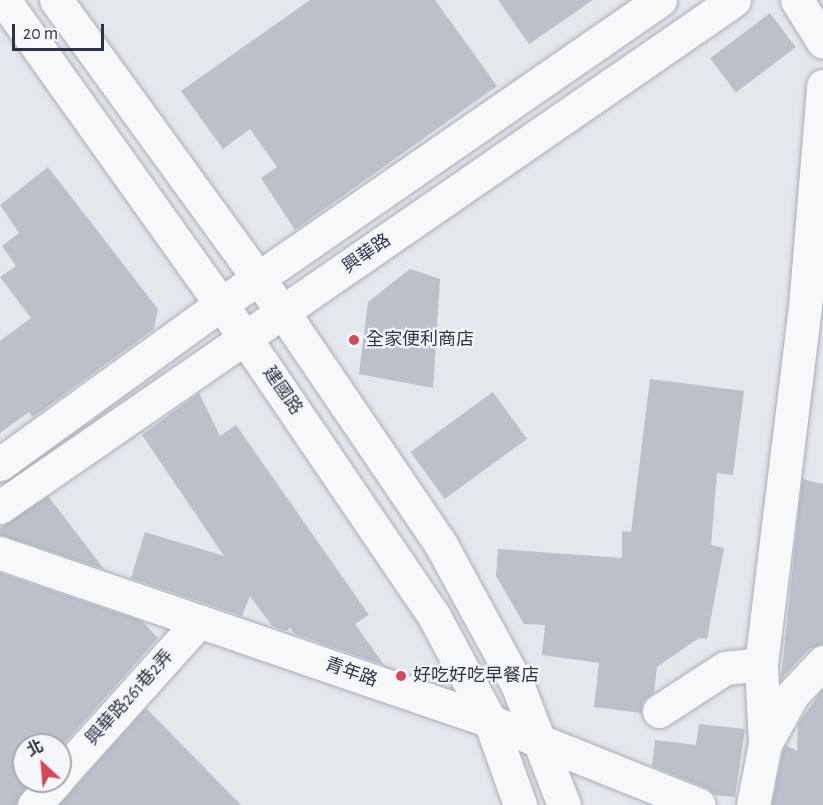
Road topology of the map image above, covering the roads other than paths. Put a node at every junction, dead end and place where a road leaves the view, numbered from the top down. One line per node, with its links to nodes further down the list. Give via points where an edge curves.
1 (56, 0): 8 (street)
2 (660, 0): 8 (street)
3 (734, 0): 11 (street, 興華路)
4 (797, 0): 6 (street)
5 (16, 12): 10 (street, 建國路)
6 (823, 42)
7 (823, 86): 9 (street)
8 (259, 278): 10 (street); 11 (street)
9 (815, 289): 18 (street)
10 (221, 304): 12 (street, 建國路); 13 (street)
11 (283, 312): 12 (street, 興華路); 21 (street, via 446,554 512,674)
12 (245, 338): 14 (street, 興華路); 20 (street, 建國路, via 434,616)
13 (0, 464)
14 (0, 507)
15 (0, 553): 16 (street, 青年路)
16 (199, 621): 20 (street, 青年路); 23 (street, 興華路261巷2弄)
17 (823, 662): 22 (street, via 793,694)
18 (761, 664): 19 (street, via 725,668); 22 (street)
19 (659, 711)
20 (490, 721): 21 (street, 青年路); 26 (street, 建國路)
21 (543, 744): 27 (street); 28 (street, 青年路)
22 (765, 744): 29 (street)
23 (72, 763)
24 (45, 793): 25 (street)
25 (34, 805)
26 (520, 805)
27 (564, 805)
28 (699, 805)
29 (753, 805)

